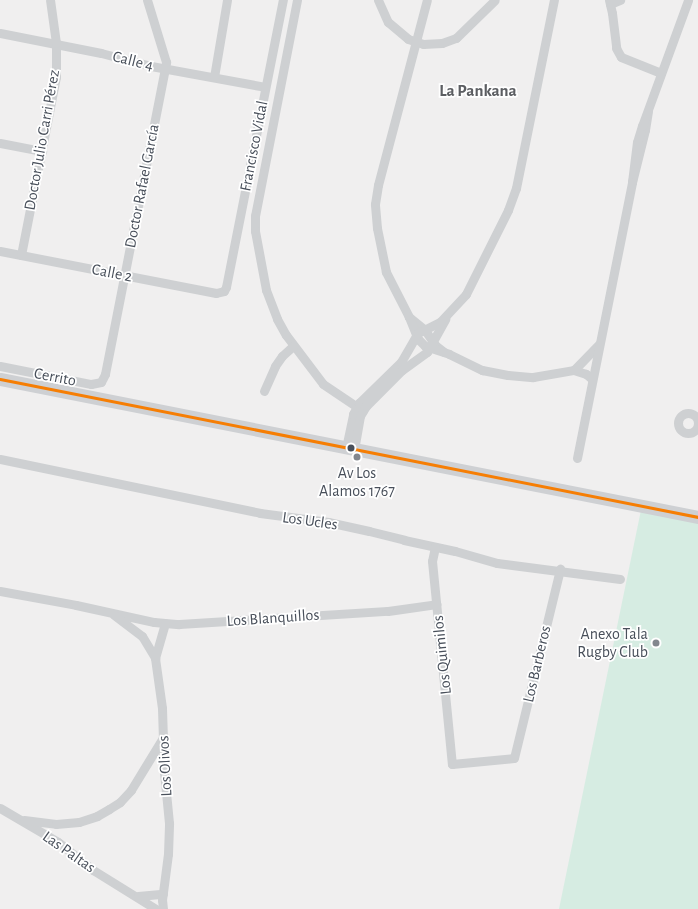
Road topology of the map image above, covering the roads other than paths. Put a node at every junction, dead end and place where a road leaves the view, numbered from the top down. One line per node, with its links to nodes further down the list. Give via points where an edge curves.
1 (50, 0): 14 (street, Doctor Julio Carri Pérez)
2 (147, 0): 16 (street, Doctor Rafael García, via 166,58)
3 (228, 0): 18 (street)
4 (283, 0): 19 (street, Francisco Vidal)
5 (297, 0): 32 (street, via 254,222 262,278 277,319)
6 (378, 0): 15 (street, via 388,22)
7 (427, 0): 15 (street)
8 (495, 0): 15 (street, via 453,40 442,43)
9 (554, 0): 26 (street, via 512,200 470,287)
10 (620, 0): 12 (street)
11 (688, 0): 17 (street)
12 (610, 2): 17 (street, via 616,48 621,57)
13 (0, 33): 14 (street, Calle 4)
14 (56, 43): 16 (street, Calle 4); 21 (street, Doctor Julio Carri Pérez, via 57,68)
15 (415, 43): 27 (street, via 375,204 386,272)
16 (165, 69): 18 (street, Calle 4); 24 (street, Doctor Rafael García)
17 (661, 73): 30 (street, via 648,111)
18 (214, 77): 19 (street, Calle 4)
19 (265, 87): 25 (street, Francisco Vidal)
20 (0, 143): 21 (street)
21 (42, 151): 23 (street, Doctor Julio Carri Pérez)
22 (0, 251): 23 (street, Calle 2)
23 (21, 255): 24 (street, Calle 2)
24 (124, 276): 25 (street, Calle 2, via 216,293); 35 (street, Doctor Rafael García)
25 (224, 291)
26 (447, 316): 28 (street); 31 (street)
27 (409, 317): 28 (street); 29 (street)
28 (425, 330): 29 (street); 31 (street)
29 (416, 335): 31 (street, via 421,343); 39 (street, via 400,362 366,395)
30 (599, 344): 34 (street); 37 (street)
31 (432, 345): 34 (street, via 476,368 508,375 533,377); 39 (street, via 424,356 402,370)
32 (293, 346): 38 (street, via 275,366); 39 (street, via 323,384)
33 (0, 366): 35 (street, Cerrito, via 91,384 101,382)
34 (574, 370): 37 (street)
35 (105, 374)
36 (0, 379): 40 (main road)
37 (592, 379): 41 (street)
38 (264, 391)
39 (360, 409): 40 (street)
40 (350, 449): 43 (main road)
41 (577, 458)
42 (0, 459): 44 (street, Los Ucles, via 260,513 328,522)
43 (698, 517)
44 (435, 547): 45 (street, Los Ucles, via 497,563); 48 (street, Los Quimilos, via 432,561)
45 (560, 569): 46 (street, Los Ucles); 53 (street, Los Barberos, via 514,758)
46 (620, 579)
47 (0, 592): 49 (street, Los Blanquillos)
48 (437, 604): 50 (street, Los Blanquillos, via 388,611); 53 (street, Los Quimilos)
49 (109, 612): 50 (street, Los Blanquillos); 51 (street, Los Blanquillos, via 142,636)
50 (166, 623): 51 (street, Los Olivos)
51 (156, 658): 52 (street, Los Olivos)
52 (164, 736): 55 (street, via 131,790 120,802 97,816 66,824); 56 (street, Los Olivos, via 164,772 170,837)
53 (452, 764)
54 (0, 808): 55 (street, Las Paltas)
55 (18, 820): 57 (street, Las Paltas, via 58,842 93,870)
56 (163, 894): 57 (street); 59 (street, Los Olivos)
57 (138, 896): 58 (street, Las Paltas)
58 (156, 909)
59 (163, 909)

